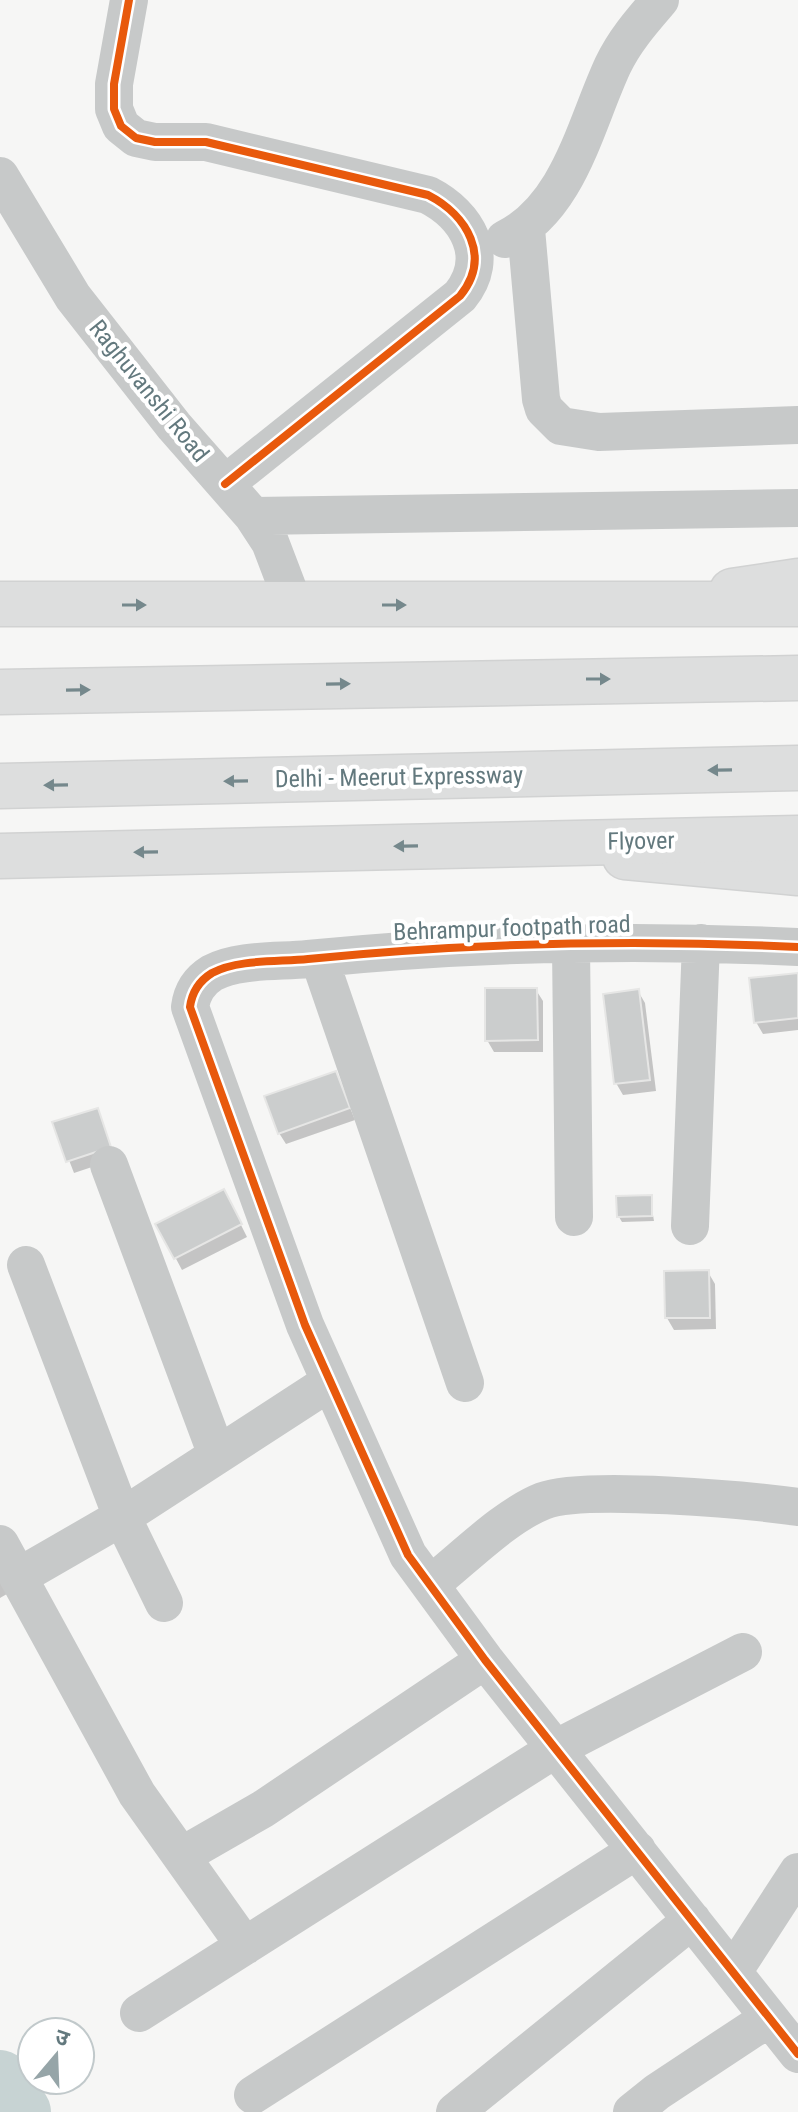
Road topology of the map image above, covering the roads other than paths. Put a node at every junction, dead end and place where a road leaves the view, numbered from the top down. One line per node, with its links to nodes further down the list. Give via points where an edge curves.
1 (129, 0): 5 (street, via 113,101 116,118 131,134 155,142 206,142 428,195 455,213)
2 (660, 0): 4 (street, via 630,34 552,199)
3 (0, 176): 7 (street, Raghuvanshi Road, via 73,297)
4 (526, 229): 5 (street); 6 (street, via 541,399 561,426 599,432)
5 (477, 252): 7 (street, via 476,269 460,296)
6 (798, 425)
7 (225, 484): 9 (street, Raghuvanshi Road)
8 (798, 508): 9 (street)
9 (253, 516): 14 (street, Raghuvanshi Road, via 270,542)
10 (798, 581): 12 (main road)
11 (0, 604): 14 (main road, one-way to 14)
12 (643, 604): 13 (main road); 14 (main road, one-way to 12)
13 (798, 604)
14 (294, 605)
15 (798, 678): 16 (main road, one-way to 15)
16 (0, 692)
17 (798, 768): 18 (main road, Delhi - Meerut Expressway, one-way to 18)
18 (0, 786)
19 (798, 838): 20 (main road, Flyover)
20 (484, 845): 21 (main road, one-way to 21); 22 (main road)
21 (0, 856)
22 (798, 873)
23 (701, 943): 24 (street, Behrampur footpath road); 25 (street, Behrampur footpath road); 29 (street)
24 (571, 946): 26 (street, Behrampur footpath road, via 402,950); 28 (street)
25 (798, 947)
26 (319, 958): 31 (street, Behrampur footpath road, via 229,967 200,984 190,1007); 32 (street)
27 (109, 1165): 33 (street)
28 (574, 1217)
29 (690, 1226)
30 (26, 1265): 35 (street)
31 (330, 1382): 33 (street); 38 (street, via 395,1532)
32 (465, 1383)
33 (217, 1455): 35 (street)
34 (798, 1507): 38 (street, via 599,1494 547,1499 527,1508)
35 (122, 1517): 37 (street); 39 (street)
36 (0, 1544): 37 (street)
37 (18, 1577): 44 (street, via 137,1794)
38 (431, 1584): 41 (street)
39 (164, 1603)
40 (743, 1652): 42 (street)
41 (485, 1660): 42 (street); 44 (street, via 263,1809)
42 (557, 1748): 43 (street); 47 (street)
43 (637, 1850): 46 (street); 51 (street)
44 (183, 1855): 47 (street)
45 (798, 1872): 48 (street)
46 (692, 1920): 48 (street); 52 (street)
47 (245, 1946): 49 (street)
48 (733, 1972): 50 (street)
49 (139, 2013)
50 (790, 2040): 53 (street)
51 (253, 2095)
52 (455, 2112)
53 (632, 2112)

